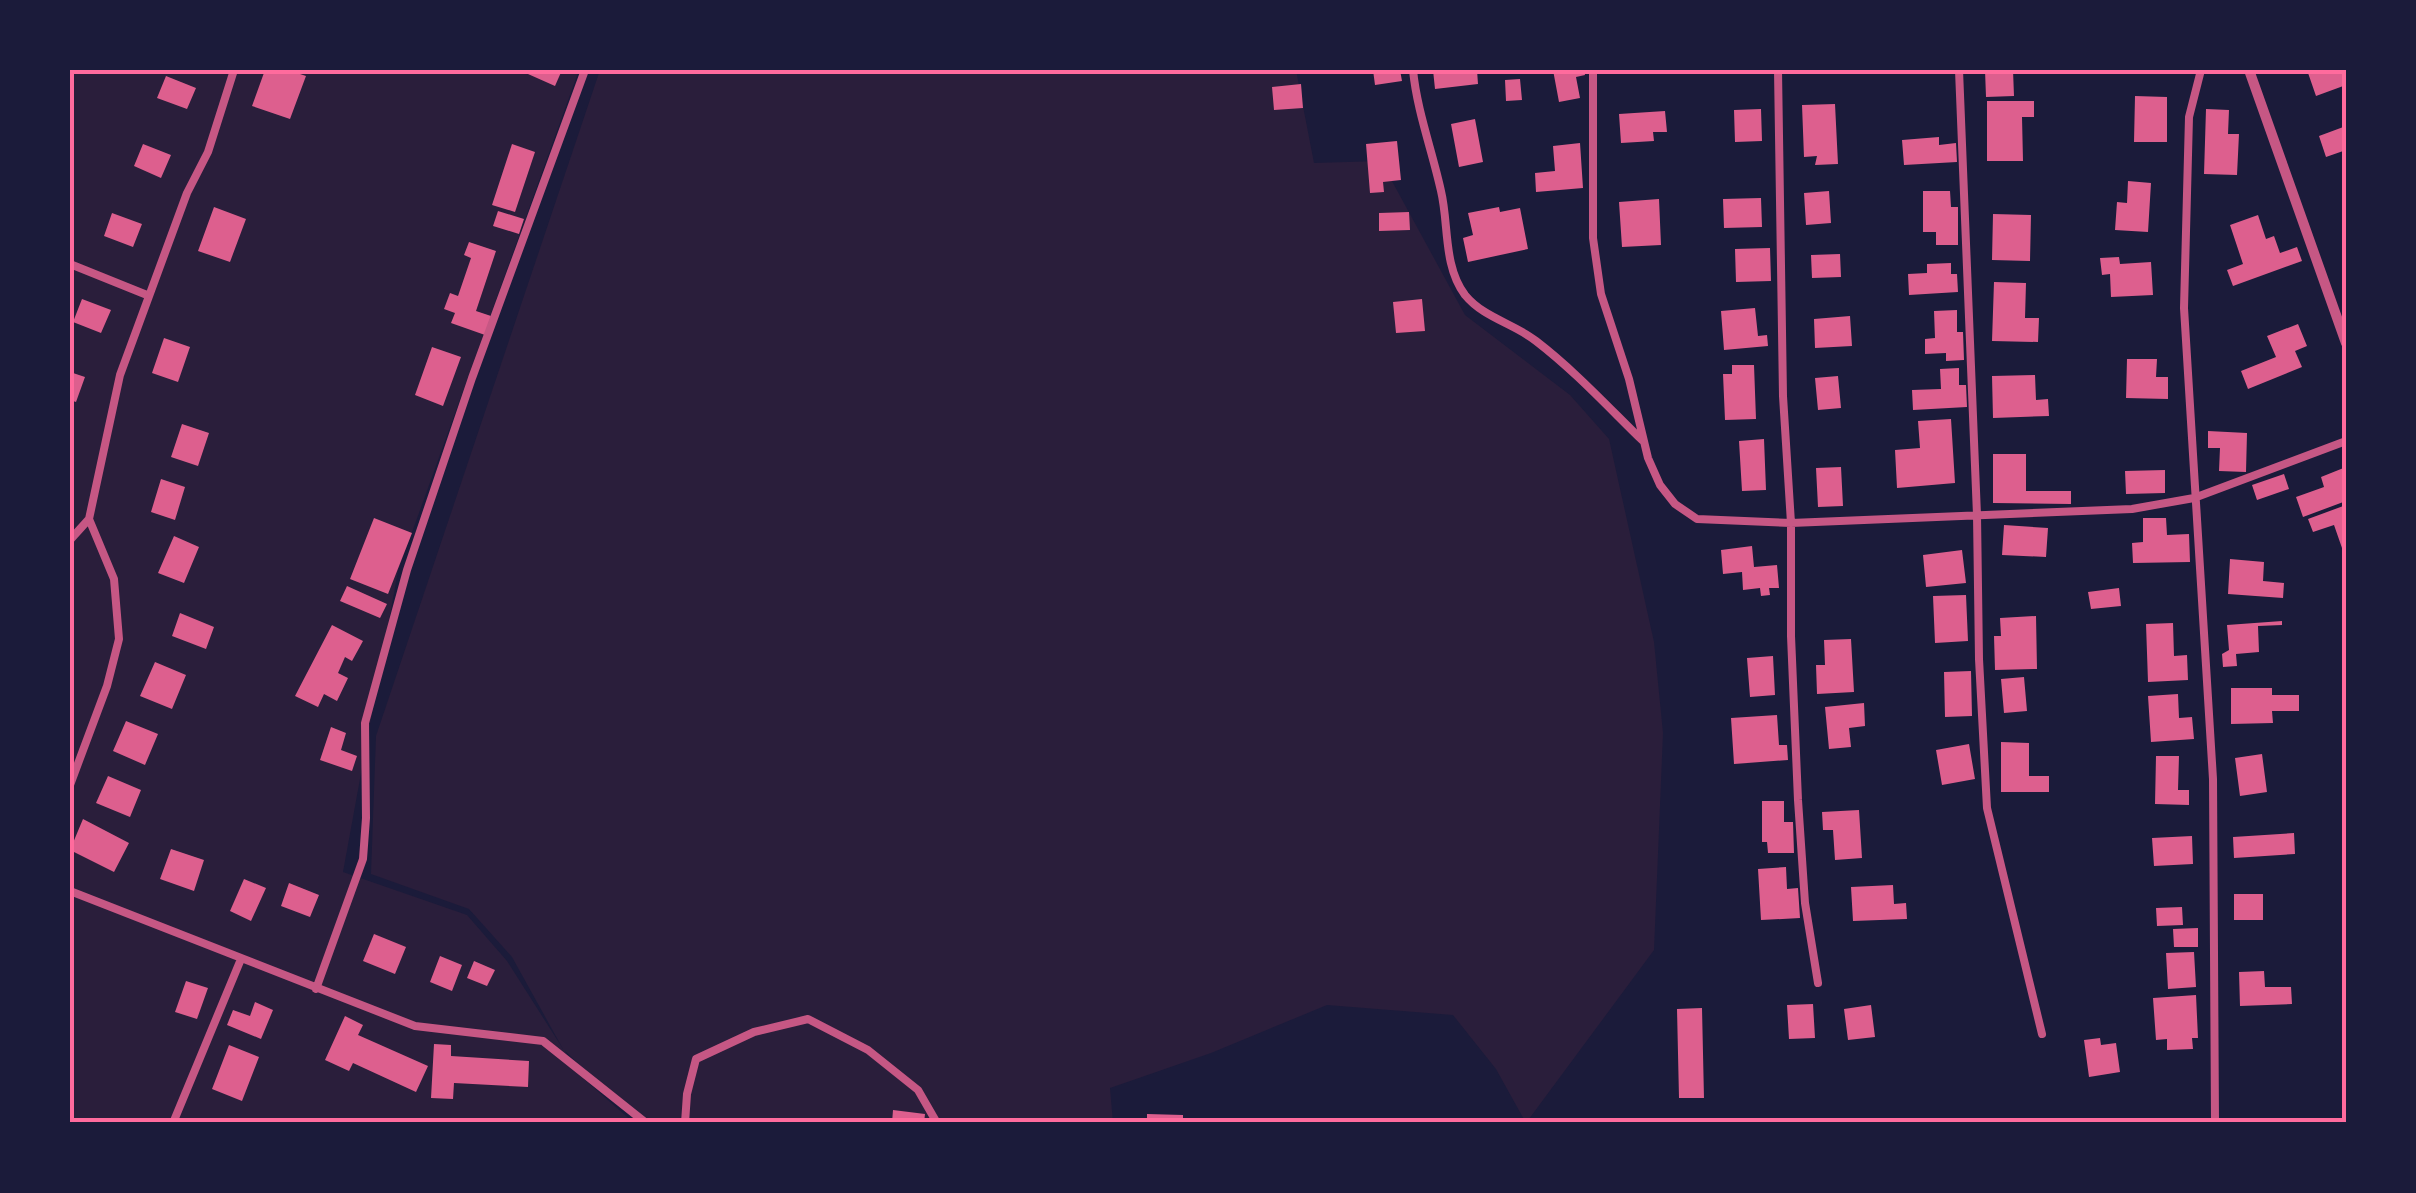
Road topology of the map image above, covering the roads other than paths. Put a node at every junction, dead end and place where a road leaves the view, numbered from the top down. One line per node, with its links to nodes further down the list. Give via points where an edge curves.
1 (234, 70): 10 (street, via 208,152)
2 (585, 70): 23 (street, via 403,586 365,723 362,859)
3 (1414, 70): 12 (street, via 1462,292 1572,368)
4 (1593, 70): 12 (street, via 1597,276)
5 (1778, 70): 17 (street)
6 (1959, 70): 15 (street)
7 (2201, 70): 14 (street, via 2189,117 2184,308)
8 (2250, 70): 11 (street)
9 (70, 264): 10 (street)
10 (147, 295): 16 (street, via 120,375)
11 (2346, 343)
12 (1642, 441): 17 (street, via 1660,485 1697,518)
13 (2346, 441): 14 (street)
14 (2194, 498): 15 (street, via 2132,509); 29 (street, via 2214,779)
15 (1977, 515): 17 (street); 24 (street, via 1987,808)
16 (89, 519): 18 (street); 19 (street, via 114,579 118,639)
17 (1791, 523): 22 (street, via 1798,800)
18 (70, 540)
19 (70, 784)
20 (70, 891): 21 (street)
21 (241, 958): 23 (street); 25 (street)
22 (1818, 983)
23 (316, 989): 26 (street, via 415,1026 543,1041)
24 (2042, 1034)
25 (173, 1123)
26 (646, 1123)
27 (685, 1123): 28 (street, via 696,1059 754,1032 808,1019 868,1050 918,1090)
28 (937, 1123)
29 (2215, 1123)

